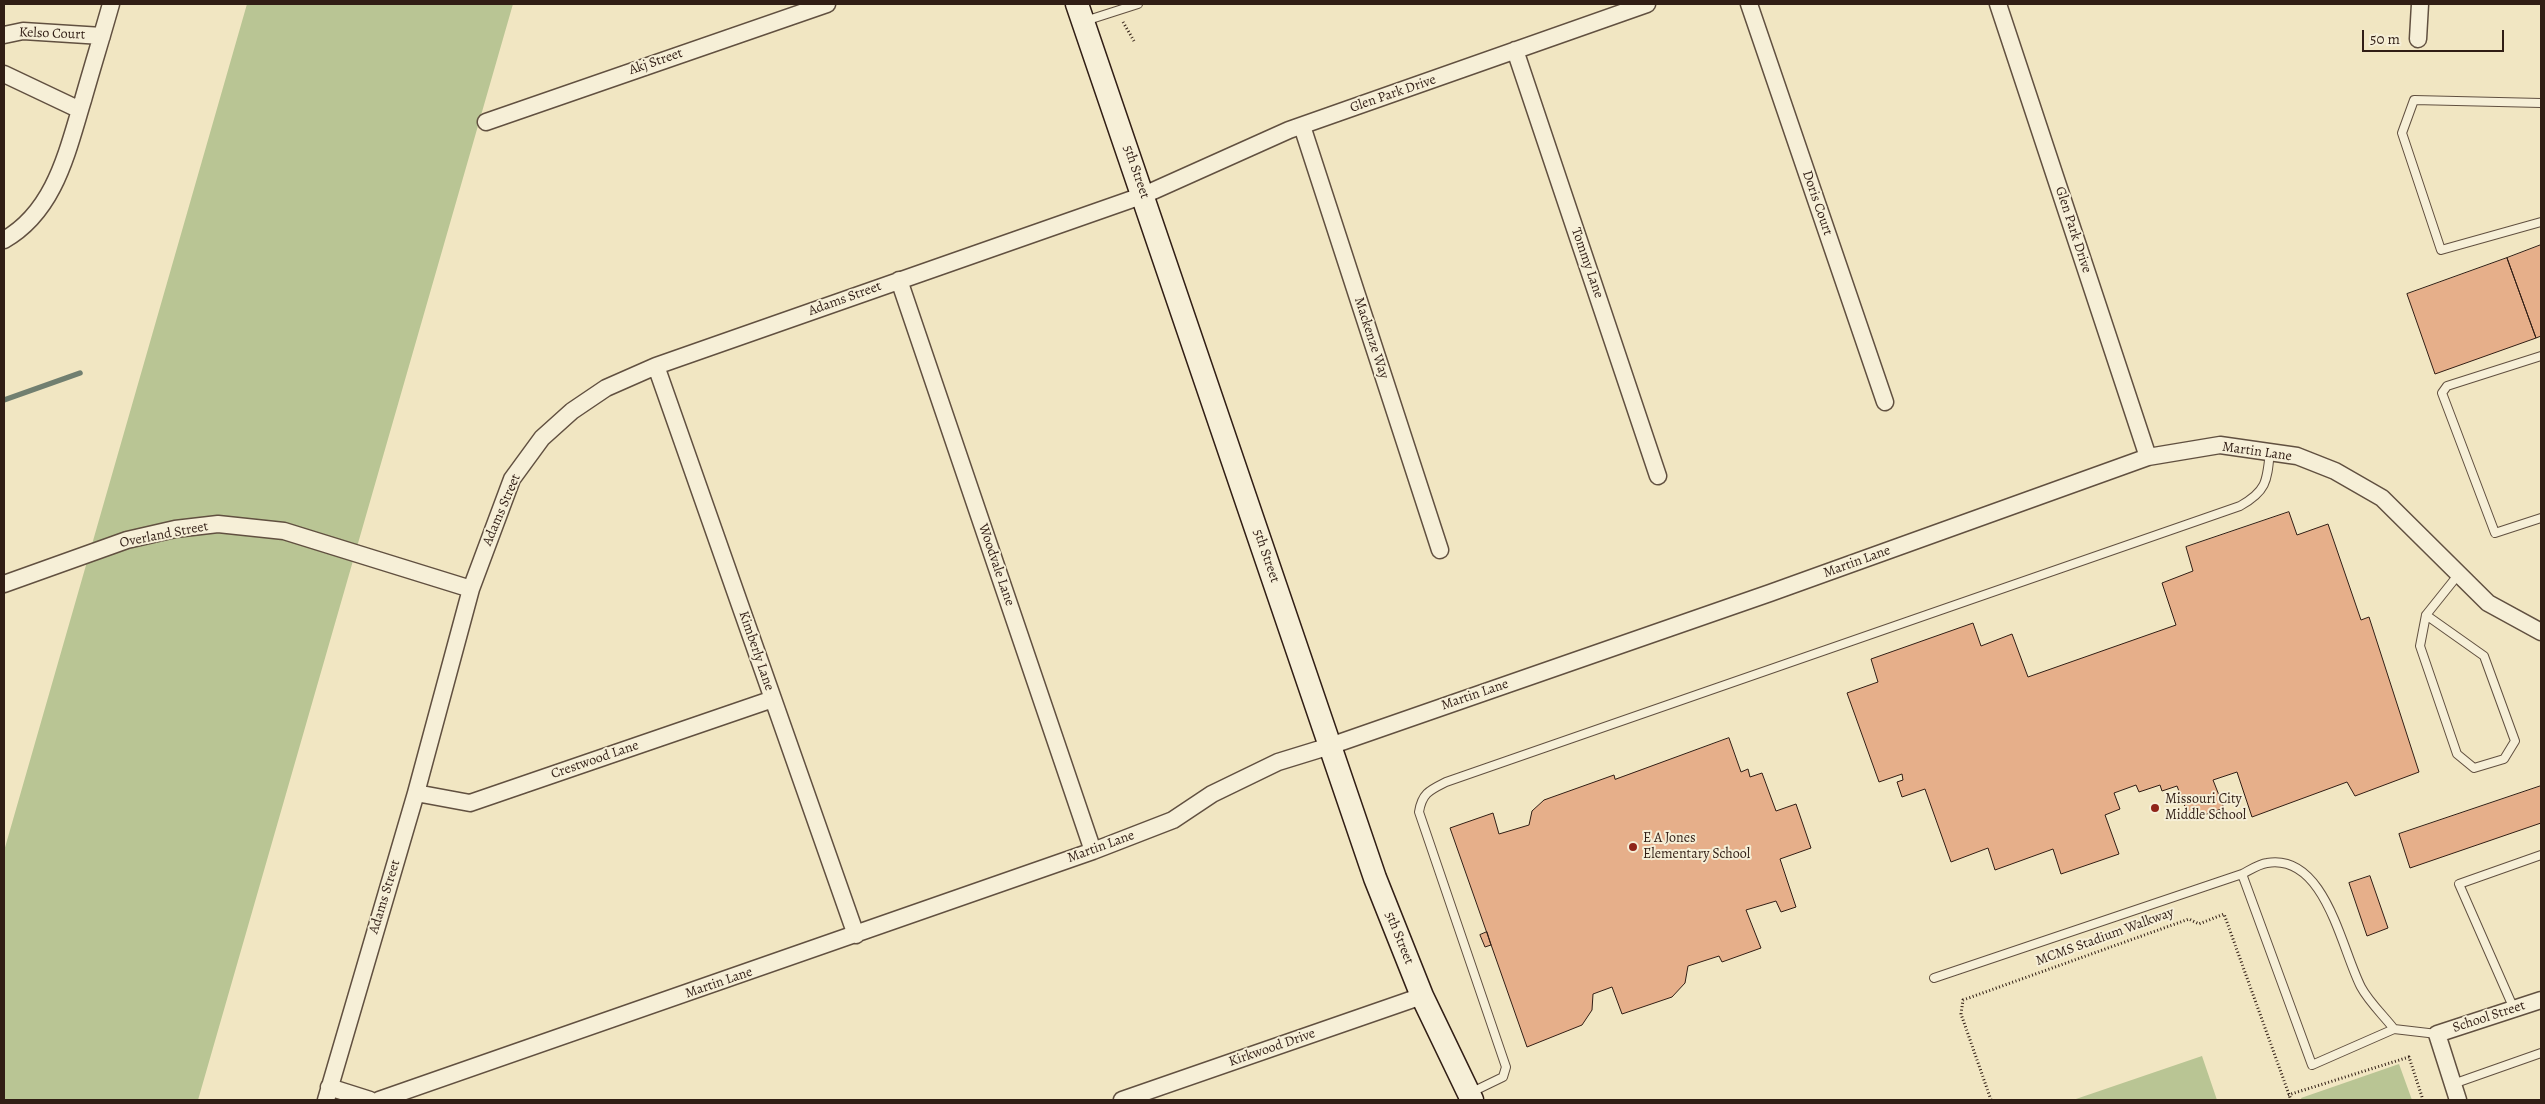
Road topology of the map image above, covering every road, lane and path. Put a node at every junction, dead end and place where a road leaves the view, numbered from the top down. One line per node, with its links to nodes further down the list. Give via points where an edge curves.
1 (111, 4): 12 (street)
2 (827, 4): 8 (street, Akj Street)
3 (1138, 4): 9 (lane)
4 (1647, 4): 15 (street, Glen Park Drive)
5 (1749, 4): 27 (street, Doris Court)
6 (1998, 4): 29 (street, Glen Park Drive)
7 (2420, 4): 13 (street)
8 (797, 8): 19 (street, Akj Street)
9 (1117, 11): 10 (lane); 14 (path)
10 (1080, 13): 21 (main road, 5th Street)
11 (4, 35): 12 (street, Kelso Court, via 23,32)
12 (102, 36): 18 (street)
13 (2418, 39)
14 (1134, 40)
15 (1515, 50): 20 (street, Glen Park Drive); 30 (street, Tommy Lane)
16 (4, 74): 18 (street)
17 (2541, 103): 22 (lane, via 2414,100 2402,133 2441,250)
18 (80, 110): 23 (street, via 63,169 51,191 14,234)
19 (486, 122)
20 (1302, 126): 21 (street, Glen Park Drive); 32 (street, Mackenze Way)
21 (1144, 195): 24 (street, Adams Street); 39 (main road, 5th Street)
22 (2541, 222)
23 (4, 240)
24 (899, 280): 26 (street, Adams Street); 41 (street, Woodvale Lane)
25 (2541, 356): 31 (lane, via 2447,386 2442,393 2495,533)
26 (656, 366): 35 (street, Adams Street, via 606,388 572,411 542,438 512,478); 38 (street, Kimberly Lane)
27 (1885, 402)
28 (2270, 451): 29 (street, Martin Lane, via 2220,445); 33 (street, Martin Lane, via 2297,456 2335,471 2382,498); 55 (lane, via 2267,480 2262,490 2240,506 1432,789 1421,799 1419,812 1506,1067 1503,1077)
29 (2148, 457): 39 (street, Martin Lane)
30 (1658, 476)
31 (2541, 518)
32 (1440, 550)
33 (2458, 575): 36 (lane); 37 (street, Martin Lane, via 2488,603)
34 (4, 584): 35 (street, Overland Street, via 127,540 218,524 284,531)
35 (472, 589): 40 (street, Adams Street)
36 (2426, 615): 36 (lane, via 2420,646 2457,754 2474,768 2504,759 2515,741 2484,656)
37 (2541, 632)
38 (773, 699): 40 (street, Crestwood Lane, via 470,803); 44 (street, Kimberly Lane)
39 (1330, 746): 41 (street, Martin Lane, via 1278,762 1212,794 1173,820); 46 (main road, 5th Street, via 1375,878)
40 (416, 793): 53 (street, Adams Street)
41 (1093, 850): 44 (street, Martin Lane)
42 (2541, 855): 48 (lane, via 2459,884)
43 (2242, 874): 45 (lane); 49 (lane, via 2265,863 2283,862 2299,868 2318,887 2362,988); 49 (lane, via 2312,1065)
44 (856, 935): 57 (street, Martin Lane)
45 (1934, 978)
46 (1422, 996): 55 (main road, 5th Street); 58 (street, Kirkwood Drive)
47 (2541, 1000): 48 (street, School Street)
48 (2514, 1009): 50 (street, School Street)
49 (2394, 1029): 50 (lane)
50 (2437, 1034): 52 (street)
51 (2541, 1053): 52 (lane)
52 (2453, 1084): 62 (street)
53 (328, 1094): 56 (street)
54 (2288, 1095): 59 (path, MCMS Stadium Walkway, via 2224,914 2199,924 2189,919 1963,1000 1961,1014); 60 (path, MCMS Stadium Walkway); 61 (path, via 2409,1057)
55 (1470, 1097)
56 (370, 1100)
57 (379, 1100)
58 (1122, 1100)
59 (1992, 1100)
60 (2291, 1100)
61 (2423, 1100)
62 (2458, 1100)

